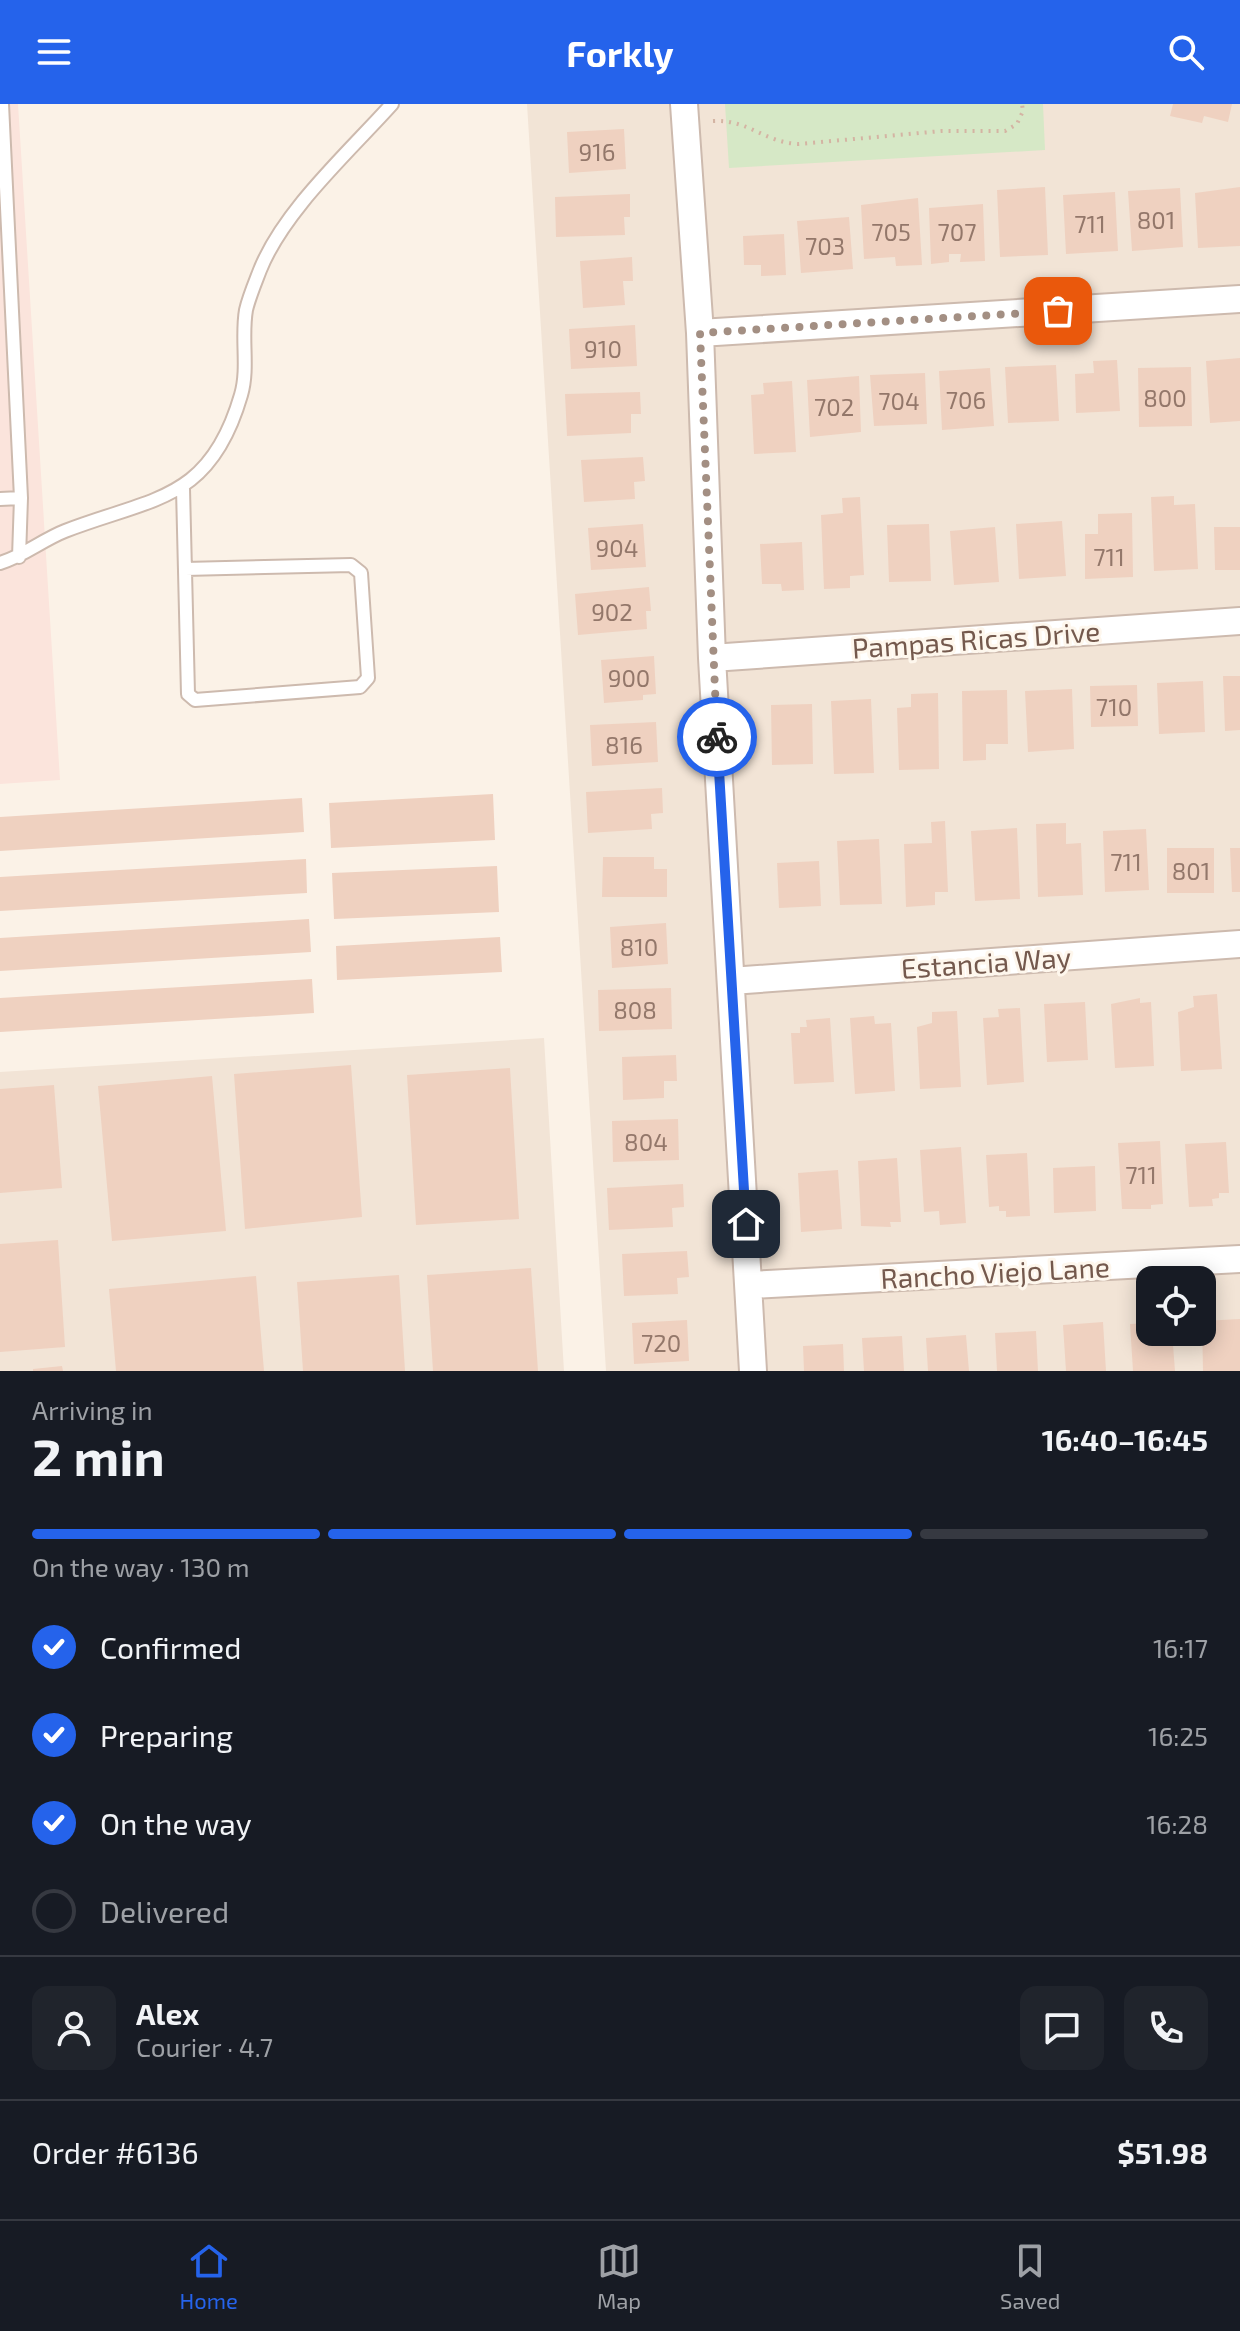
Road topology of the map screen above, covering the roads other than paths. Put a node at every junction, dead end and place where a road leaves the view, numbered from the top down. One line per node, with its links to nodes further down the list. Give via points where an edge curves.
1 (392, 104): 6 (lane, via 300,208 261,267 246,311 242,393 223,443)
2 (684, 104): 5 (street)
3 (1, 109): 7 (lane)
4 (1240, 299): 5 (street)
5 (700, 333): 13 (street)
6 (183, 489): 9 (lane, via 64,532); 11 (lane)
7 (21, 498): 8 (lane); 9 (lane)
8 (0, 499)
9 (19, 557): 10 (lane)
10 (0, 563)
11 (185, 569): 11 (lane, via 188,694 195,700 360,687 368,678 361,573 351,565)
12 (1240, 621): 13 (street, Pampas Ricas Drive)
13 (712, 658): 15 (street)
14 (1240, 944): 15 (street, Estancia Way)
15 (731, 981): 17 (street)
16 (1240, 1259): 17 (street, Rancho Viejo Lane)
17 (750, 1285): 18 (street)
18 (753, 1371)

